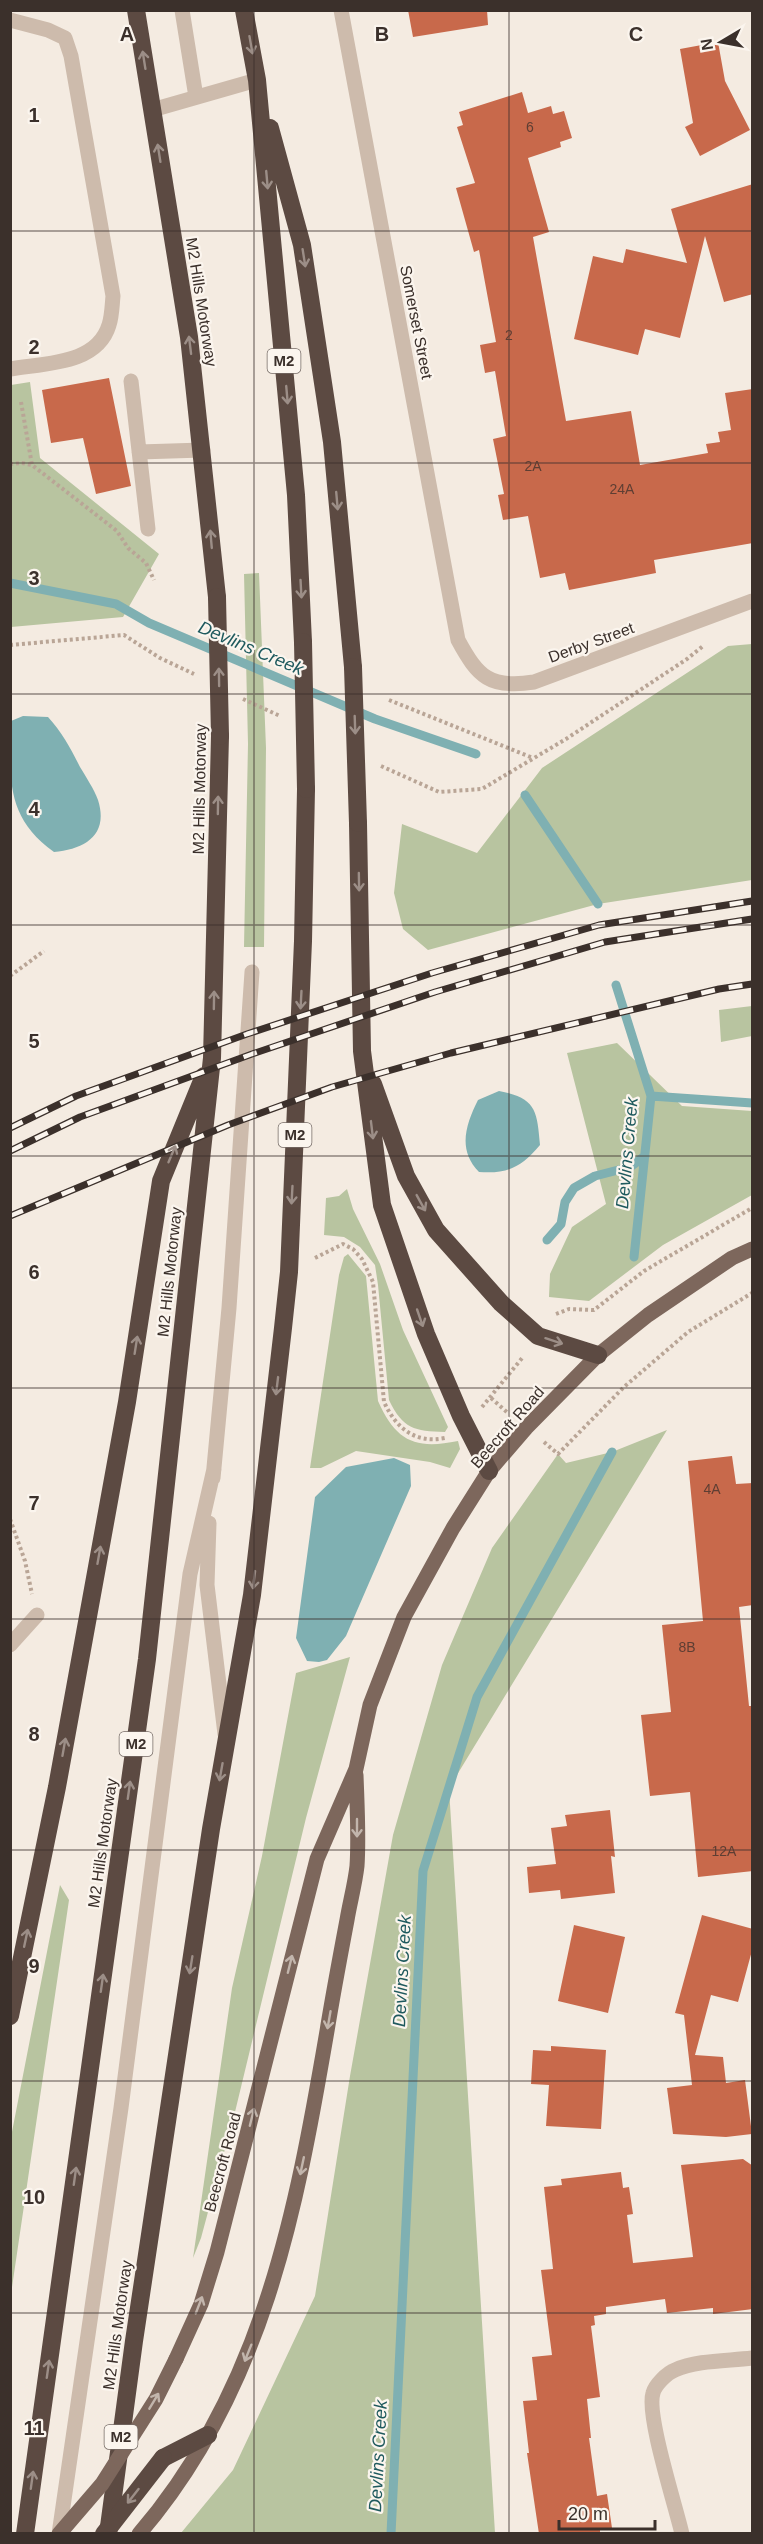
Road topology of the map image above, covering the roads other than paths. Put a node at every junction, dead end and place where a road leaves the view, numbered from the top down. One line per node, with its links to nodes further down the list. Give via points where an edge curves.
1 (136, 10): 8 (highway, M2 Hills Motorway / M2, one-way to 1)
2 (182, 10): 7 (street)
3 (244, 10): 6 (highway, M2 Hills Motorway / M2, one-way to 6)
4 (341, 10): 15 (street, Somerset Street)
5 (10, 20): 9 (street, via 65,38 113,296 108,327 94,347 79,357)
6 (257, 80): 7 (street); 17 (highway, one-way to 17, bridge, via 302,245 332,442 353,667); 25 (highway, M2 Hills Motorway / M2, one-way to 25, bridge, via 297,495 306,789 289,1272 252,1595)
7 (196, 97): 8 (street)
8 (152, 110): 11 (highway, M2 Hills Motorway / M2, one-way to 8)
9 (10, 369)
10 (131, 381): 12 (street)
11 (203, 450): 12 (street); 18 (highway, M2 Hills Motorway / M2, one-way to 11, bridge, via 220,736 217,597)
12 (139, 452): 13 (street)
13 (148, 529)
14 (753, 601): 15 (street, Derby Street, via 534,682 511,686 487,679 470,663)
15 (458, 640)
16 (252, 972): 21 (street)
17 (362, 1051): 20 (highway, one-way to 20, via 406,1176 436,1230 501,1303 538,1336); 22 (highway, one-way to 22, via 382,1205 426,1334)
18 (212, 1058): 27 (highway, M2, one-way to 18, via 57,1787 125,1414 161,1181); 30 (highway, M2 Hills Motorway / M2, one-way to 18, via 147,1659)
19 (753, 1249): 20 (main road, Beecroft Road, via 732,1258 648,1315)
20 (598, 1355): 22 (main road, Beecroft Road)
21 (214, 1469): 25 (street, via 207,1585); 31 (street, via 190,1574 121,2108)
22 (489, 1471): 26 (main road, Beecroft Road, via 404,1617 370,1705)
23 (37, 1615): 24 (street)
24 (10, 1645)
25 (226, 1746): 32 (highway, M2 Hills Motorway / M2, one-way to 32)
26 (356, 1769): 29 (main road, Beecroft Road, one-way to 29, via 357,1866 288,2233 258,2328 237,2381); 31 (main road, Beecroft Road, one-way to 26, bridge, via 102,2484 156,2399 201,2304 316,1858)
27 (10, 2016)
28 (753, 2358): 34 (street, via 673,2370 653,2393 652,2415)
29 (208, 2435): 32 (highway, M2, one-way to 32, bridge, via 163,2458); 33 (main road, Beecroft Road)
30 (25, 2534)
31 (59, 2534)
32 (106, 2534)
33 (139, 2534)
34 (682, 2534)

